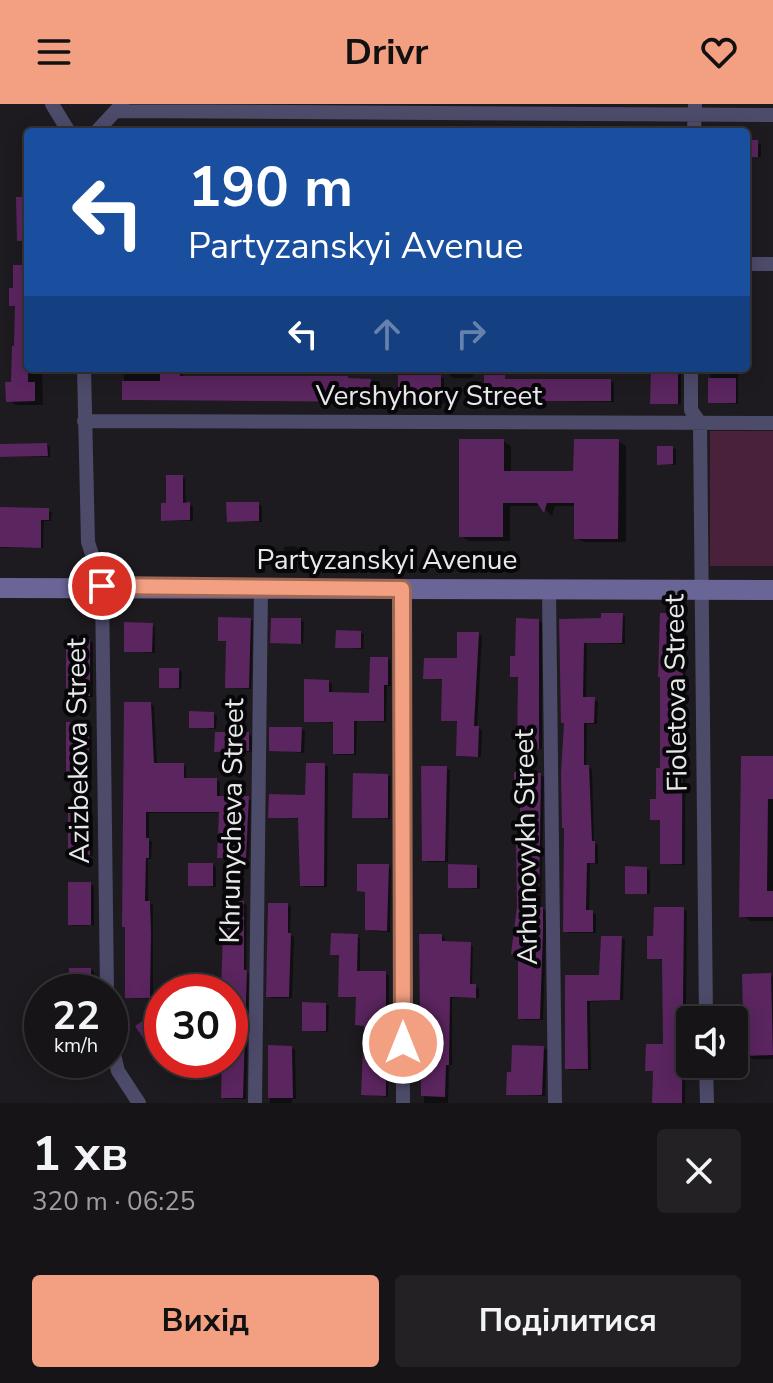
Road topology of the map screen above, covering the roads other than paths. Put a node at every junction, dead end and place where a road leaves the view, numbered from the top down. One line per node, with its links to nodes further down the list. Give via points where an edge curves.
1 (52, 104): 5 (street)
2 (120, 107): 3 (street); 6 (street)
3 (695, 109): 4 (street)
4 (773, 115)
5 (67, 128)
6 (100, 128)
7 (750, 264): 8 (street)
8 (773, 264)
9 (84, 372): 11 (street, Azizbekova Street)
10 (691, 372): 12 (street, Fioletova Street, via 691,410)
11 (84, 421): 12 (street, Vershyhory Street); 14 (street, Azizbekova Street, via 88,542)
12 (700, 423): 13 (street, Vershyhory Street); 19 (street, Fioletova Street)
13 (773, 423)
14 (102, 586): 15 (street, Partyzanskyi Avenue); 16 (street, Partyzanskyi Avenue); 21 (street, Azizbekova Street)
15 (261, 587): 17 (street, Partyzanskyi Avenue); 26 (street, Khrunycheva Street)
16 (0, 588)
17 (402, 589): 18 (street, Partyzanskyi Avenue); 27 (street)
18 (549, 590): 19 (street, Partyzanskyi Avenue); 28 (street, Arhunovykh Street)
19 (701, 590): 20 (street, Partyzanskyi Avenue); 22 (street, Fioletova Street)
20 (773, 590)
21 (107, 974)
22 (706, 1006)
23 (123, 1078): 25 (street)
24 (706, 1078): 29 (street)
25 (139, 1103)
26 (255, 1103)
27 (403, 1103)
28 (555, 1103)
29 (707, 1103)

